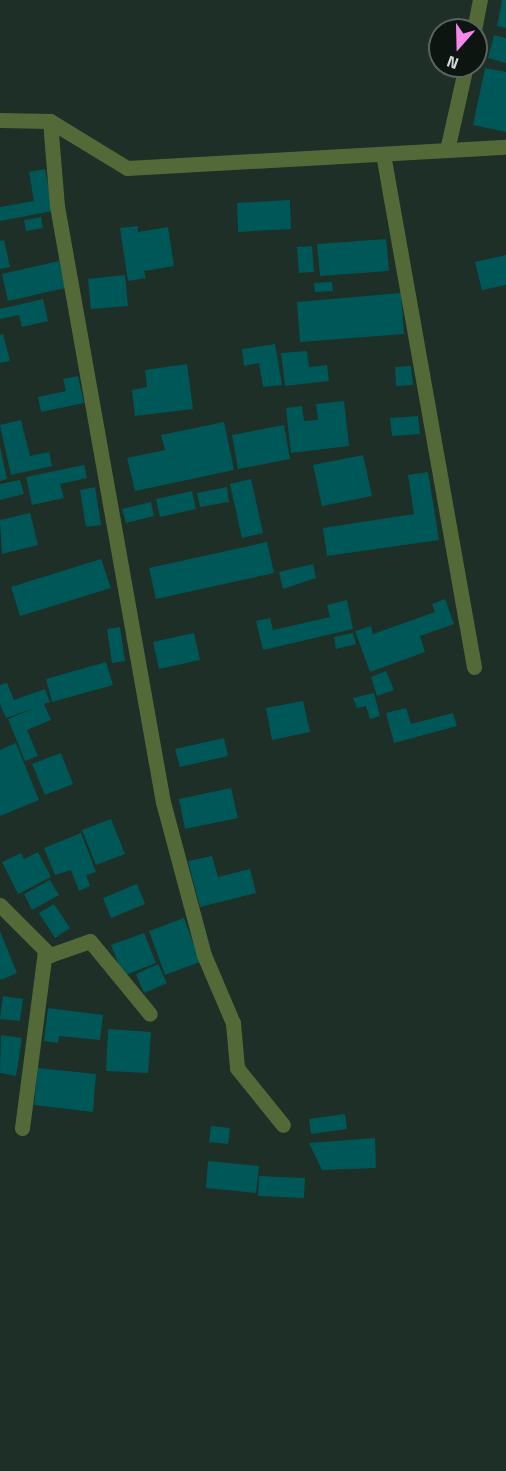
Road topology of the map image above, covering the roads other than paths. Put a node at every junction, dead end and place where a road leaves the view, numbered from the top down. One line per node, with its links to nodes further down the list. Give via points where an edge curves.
1 (480, 0): 2 (street)
2 (476, 18)
3 (463, 78): 7 (street)
4 (0, 120): 5 (street)
5 (50, 121): 8 (street, via 127,168); 13 (street, via 57,206 163,802 204,955 233,1023 237,1068)
6 (506, 147): 7 (street)
7 (447, 150): 8 (street)
8 (383, 154): 9 (street)
9 (474, 667)
10 (0, 905): 11 (street)
11 (45, 950): 12 (street, via 50,955 90,941); 14 (street)
12 (150, 1014)
13 (283, 1125)
14 (22, 1128)

